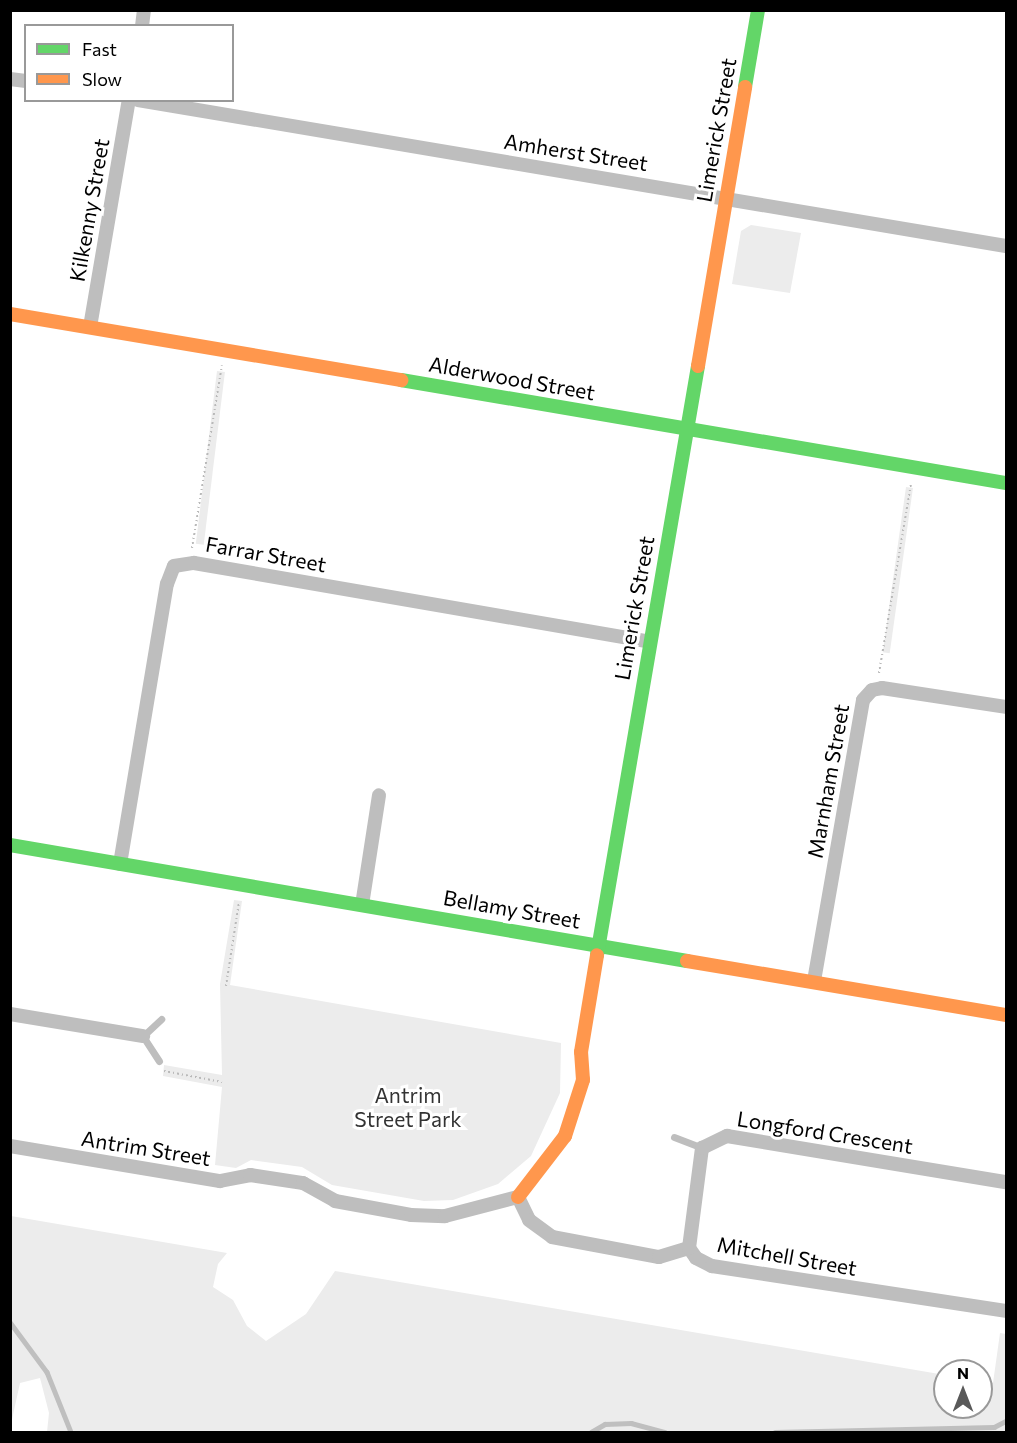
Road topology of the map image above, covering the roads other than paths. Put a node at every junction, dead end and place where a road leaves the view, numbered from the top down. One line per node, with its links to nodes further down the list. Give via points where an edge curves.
1 (758, 10): 4 (street, Limerick Street)
2 (129, 102): 7 (street, Kilkenny Street)
3 (150, 102): 4 (street, Amherst Street)
4 (726, 199): 5 (street, Amherst Street); 8 (street, Limerick Street)
5 (1006, 246)
6 (10, 314): 7 (street, Alderwood Street)
7 (90, 327): 8 (street, Alderwood Street)
8 (686, 429): 9 (street, Alderwood Street); 10 (street, Limerick Street)
9 (1006, 483)
10 (649, 642): 14 (street, Farrar Street, via 194,563 174,566 167,584); 16 (street, Limerick Street)
11 (1006, 707): 17 (street, Marnham Street, via 882,688 872,690 862,700)
12 (380, 795): 15 (street)
13 (10, 845): 14 (street, Bellamy Street)
14 (120, 864): 15 (street, Bellamy Street)
15 (362, 905): 16 (street, Bellamy Street)
16 (599, 945): 17 (street, Bellamy Street); 27 (street, Limerick Street, via 576,1107 551,1159)
17 (814, 981): 18 (street, Bellamy Street)
18 (1006, 1011)
19 (10, 1014): 21 (street)
20 (161, 1019): 21 (lane)
21 (143, 1036): 22 (lane)
22 (159, 1061)
23 (674, 1137): 25 (lane)
24 (10, 1146): 27 (street, Antrim Street, via 220,1181 249,1175 303,1184 335,1201 411,1215 445,1216)
25 (702, 1148): 26 (street, Longford Crescent, via 727,1136); 28 (street)
26 (1006, 1182)
27 (518, 1197): 28 (street, Mitchell Street, via 529,1220 552,1237 659,1257)
28 (689, 1248): 29 (street, Mitchell Street, via 696,1258 712,1266)
29 (1006, 1311)

